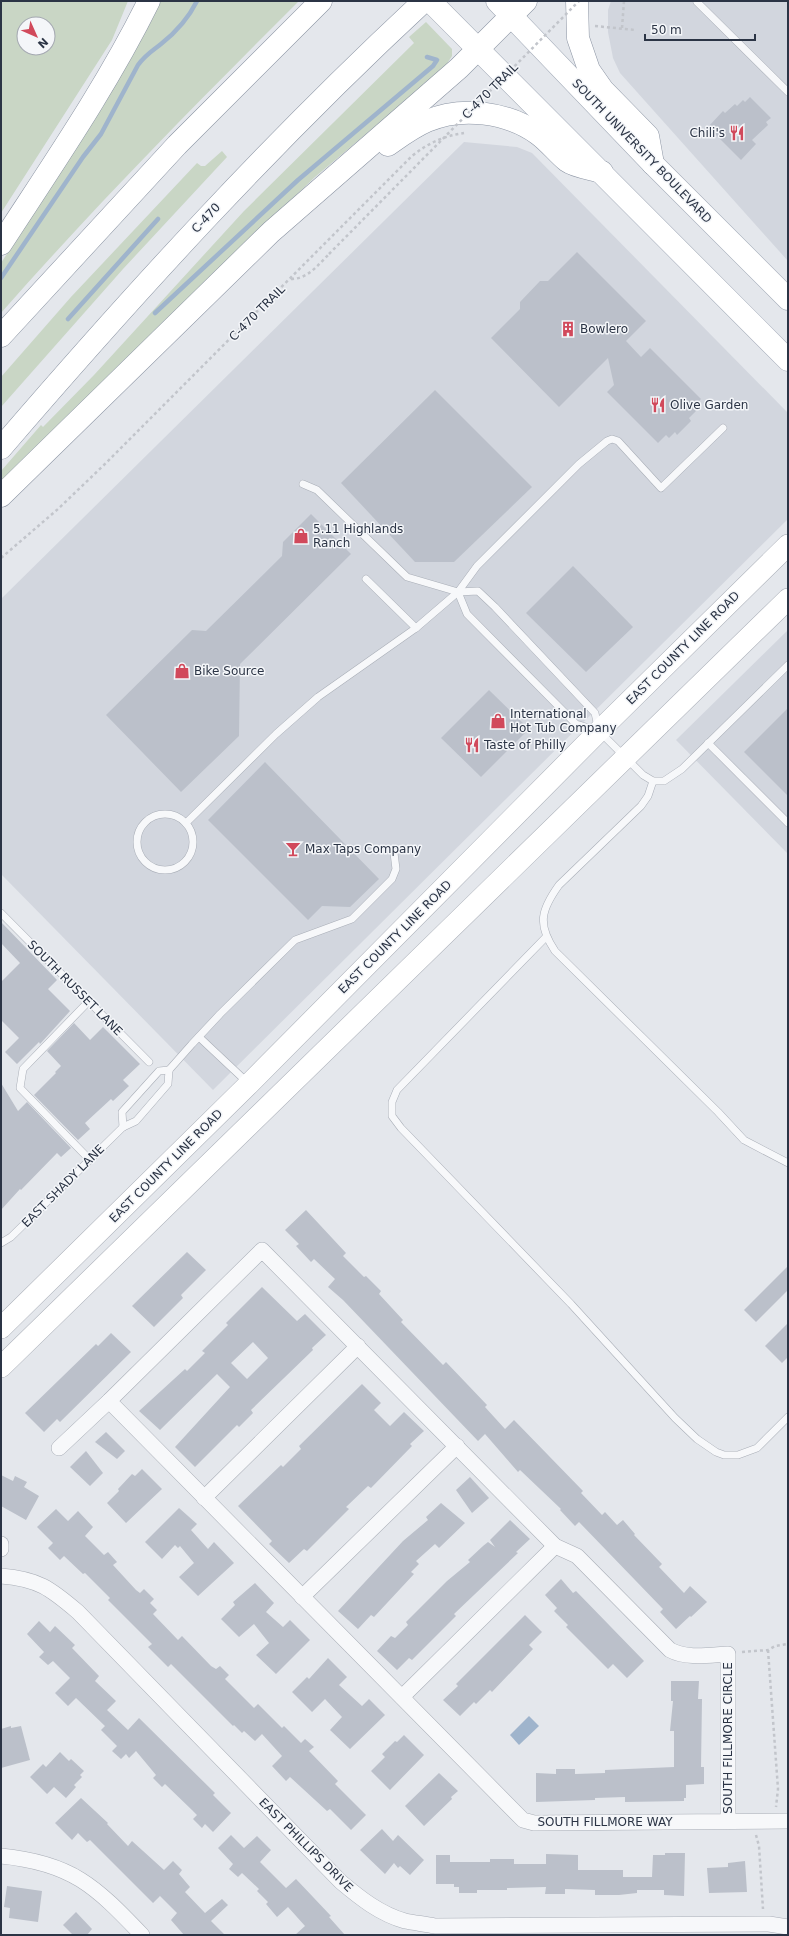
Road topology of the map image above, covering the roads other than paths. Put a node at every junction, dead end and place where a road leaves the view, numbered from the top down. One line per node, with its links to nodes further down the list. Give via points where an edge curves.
1 (149, 1): 13 (main road, via 82,121)
2 (321, 1): 15 (main road, via 177,145)
3 (424, 1): 18 (main road, C-470, via 276,144 213,209)
4 (430, 1): 8 (main road)
5 (578, 1): 11 (main road, via 578,38 590,70 603,90 648,136)
6 (697, 2): 9 (lane)
7 (511, 6): 8 (main road); 11 (main road, SOUTH UNIVERSITY BOULEVARD)
8 (479, 49): 10 (main road); 12 (main road)
9 (788, 92)
10 (362, 151): 12 (main road, via 384,148 410,129 434,118 484,114 521,124 544,139 568,162); 20 (main road, via 271,232)
11 (653, 164): 14 (main road, SOUTH UNIVERSITY BOULEVARD)
12 (602, 172): 16 (main road)
13 (1, 244)
14 (788, 299)
15 (1, 336)
16 (788, 360)
17 (723, 428): 23 (lane, via 661,488 618,441 607,441 579,464 478,566)
18 (1, 448)
19 (303, 484): 23 (lane, via 317,490 407,577)
20 (1, 496)
21 (788, 545): 27 (main road, EAST COUNTY LINE ROAD)
22 (366, 579): 25 (lane)
23 (458, 592): 25 (lane); 27 (lane, via 467,614 576,724); 27 (lane, via 478,592 495,607 595,713)
24 (788, 600): 29 (main road)
25 (416, 628): 31 (lane, via 318,697 276,734)
26 (788, 665): 28 (lane)
27 (599, 731): 29 (lane); 40 (main road, EAST COUNTY LINE ROAD)
28 (708, 743): 30 (lane, via 670,778); 32 (lane)
29 (626, 758): 30 (lane); 47 (main road)
30 (653, 781): 35 (lane, via 643,803 559,885 544,913 543,926)
31 (186, 823): 31 (lane, via 171,815 153,817 146,822 140,828 137,837 139,854 144,861 152,867 171,870 187,860 192,851 193,841)
32 (788, 823)
33 (392, 850): 37 (lane, EAST SHADY LANE, via 396,864 395,875 367,905 345,923 295,940)
34 (1, 912): 36 (lane, SOUTH RUSSET LANE)
35 (546, 937): 43 (lane, via 555,951 744,1140); 49 (lane, via 397,1090 392,1102 392,1116 418,1148 571,1304 683,1427 702,1443 724,1455 749,1452 766,1440)
36 (88, 1002): 38 (lane, SOUTH RUSSET LANE); 42 (lane, via 23,1069 20,1088)
37 (199, 1036): 39 (lane, EAST SHADY LANE); 40 (lane)
38 (149, 1062)
39 (169, 1070): 41 (lane, EAST SHADY LANE, via 168,1084 136,1121); 41 (lane, EAST SHADY LANE, via 159,1071 122,1112)
40 (249, 1084): 45 (main road, EAST COUNTY LINE ROAD)
41 (123, 1127): 42 (lane, EAST SHADY LANE)
42 (89, 1159): 44 (lane, EAST SHADY LANE, via 11,1237)
43 (788, 1163)
44 (1, 1243)
45 (1, 1328)
46 (358, 1346): 48 (street, SOUTH FILLMORE CIRCLE, via 262,1250); 50 (street, SOUTH FILLMORE CIRCLE); 52 (street)
47 (1, 1367)
48 (109, 1401): 51 (street); 52 (street, SOUTH FILLMORE WAY)
49 (788, 1417)
50 (457, 1446): 54 (street, SOUTH FILLMORE CIRCLE); 57 (street)
51 (59, 1448)
52 (204, 1498): 57 (street, SOUTH FILLMORE WAY)
53 (1, 1544): 55 (street)
54 (555, 1546): 58 (street); 60 (street, SOUTH FILLMORE CIRCLE, via 577,1556 670,1650 692,1655 728,1654)
55 (1, 1549)
56 (1, 1576): 64 (street, EAST PHILLIPS DRIVE, via 20,1577 39,1583 56,1593 78,1612 359,1898 404,1921)
57 (302, 1597): 58 (street, SOUTH FILLMORE WAY)
58 (402, 1697): 60 (street, SOUTH FILLMORE WAY, via 519,1816 528,1822)
59 (788, 1821): 60 (street, SOUTH FILLMORE WAY)
60 (728, 1822)
61 (1, 1856): 65 (street, via 44,1862 66,1871 101,1894)
62 (788, 1926): 63 (street, EAST PHILLIPS DRIVE, via 768,1924)
63 (661, 1930): 64 (street, EAST PHILLIPS DRIVE)
64 (483, 1931)
65 (142, 1935)

